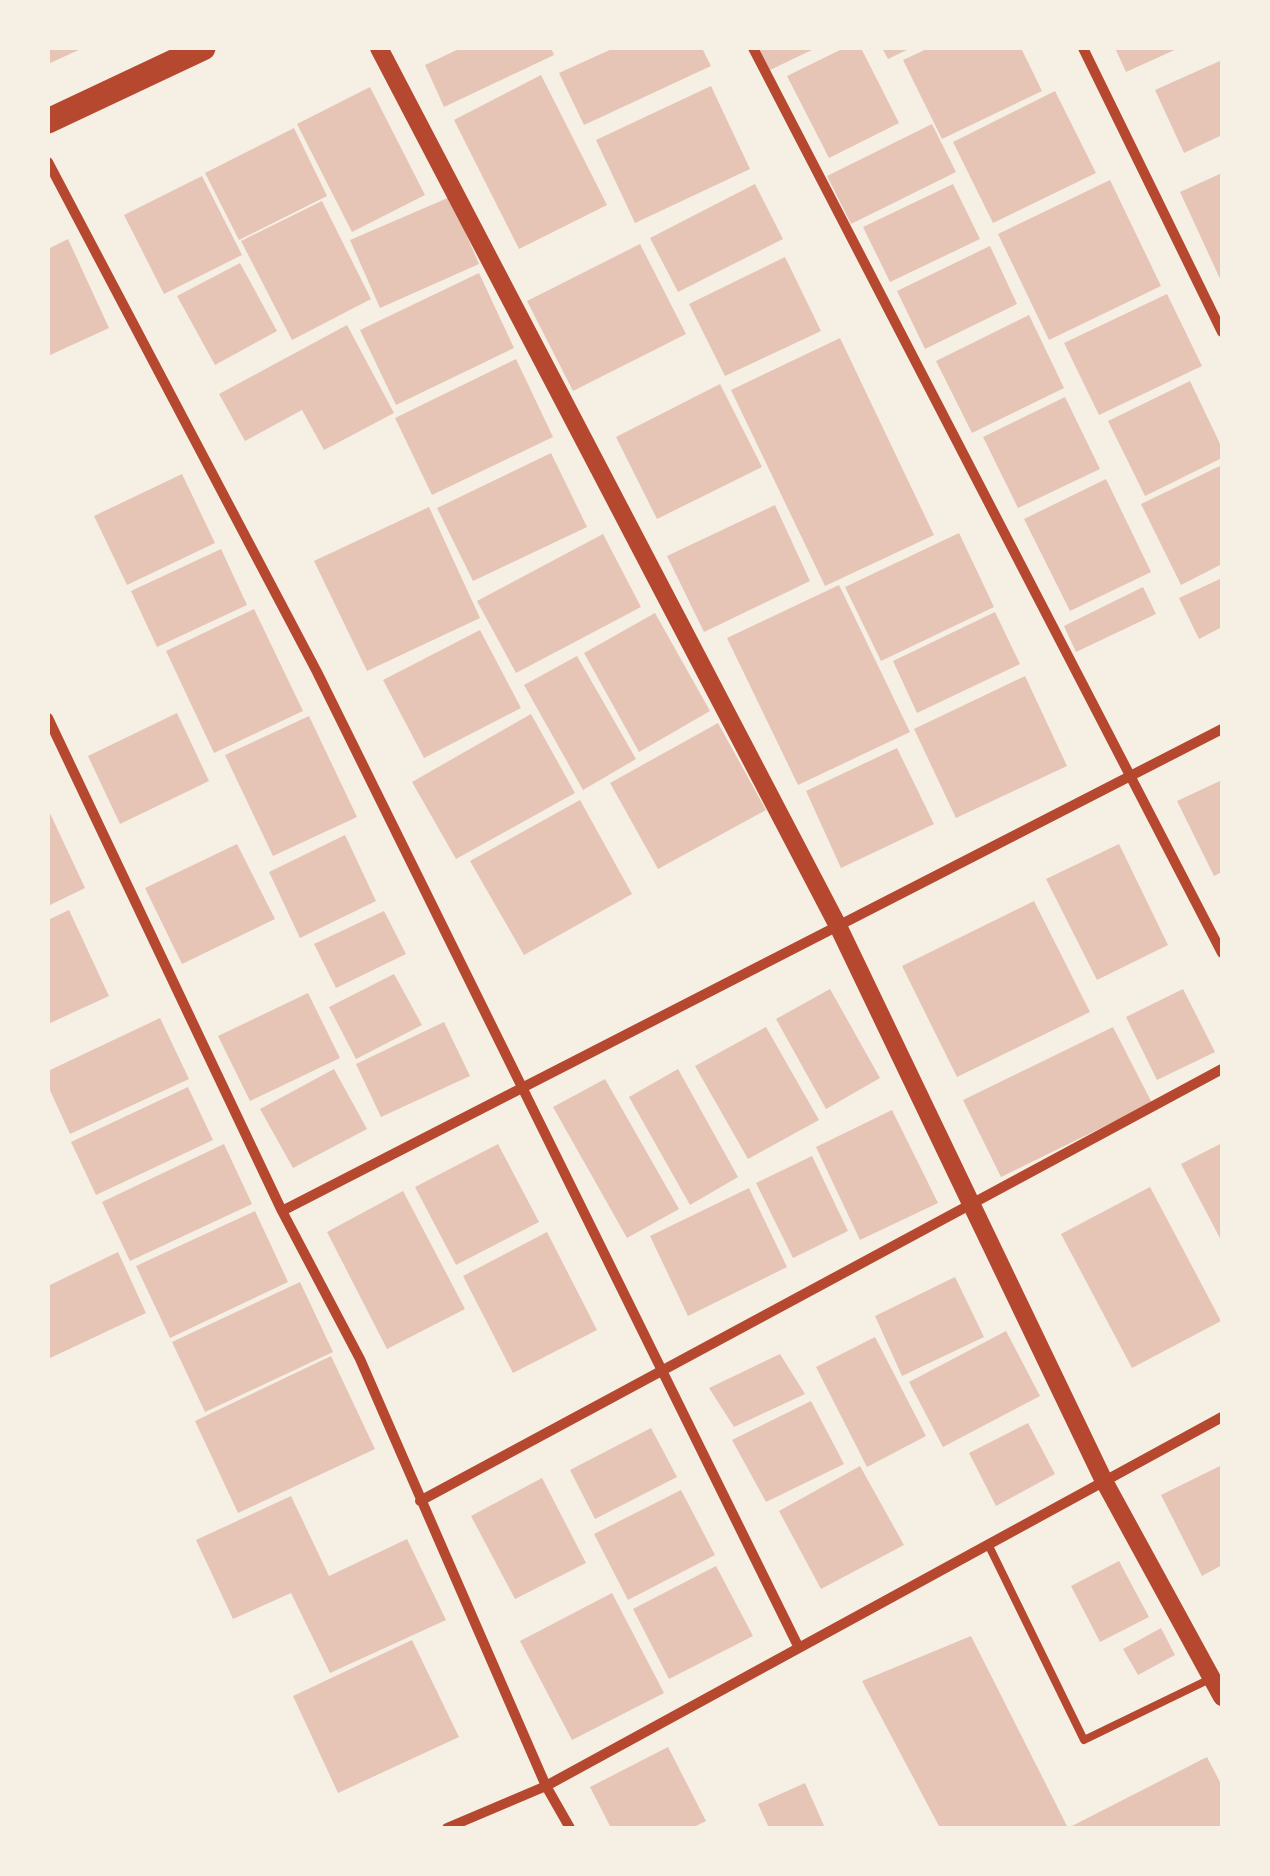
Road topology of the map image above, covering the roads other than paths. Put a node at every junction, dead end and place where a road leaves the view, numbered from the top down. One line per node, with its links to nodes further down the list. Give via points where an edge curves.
1 (203, 48): 5 (main road)
2 (380, 48): 11 (street)
3 (753, 48): 10 (street)
4 (1083, 48): 7 (street)
5 (48, 121)
6 (48, 162): 14 (street, via 318,672)
7 (1222, 332)
8 (48, 718): 16 (street)
9 (1222, 729): 10 (street)
10 (1131, 775): 11 (street); 12 (street)
11 (838, 926): 14 (street); 15 (street)
12 (1222, 952)
13 (1222, 1069): 15 (street)
14 (522, 1089): 16 (street); 17 (street)
15 (974, 1203): 17 (street); 19 (street)
16 (282, 1211): 20 (street, via 360,1360)
17 (664, 1369): 20 (street); 22 (street)
18 (1222, 1417): 19 (street)
19 (1104, 1482): 21 (street); 23 (street)
20 (420, 1500): 25 (street)
21 (988, 1544): 22 (street); 23 (lane, via 1084,1740)
22 (799, 1648): 25 (street)
23 (1212, 1678): 24 (street)
24 (1222, 1696)
25 (546, 1786): 26 (street); 27 (street)
26 (447, 1828)
27 (570, 1828)

